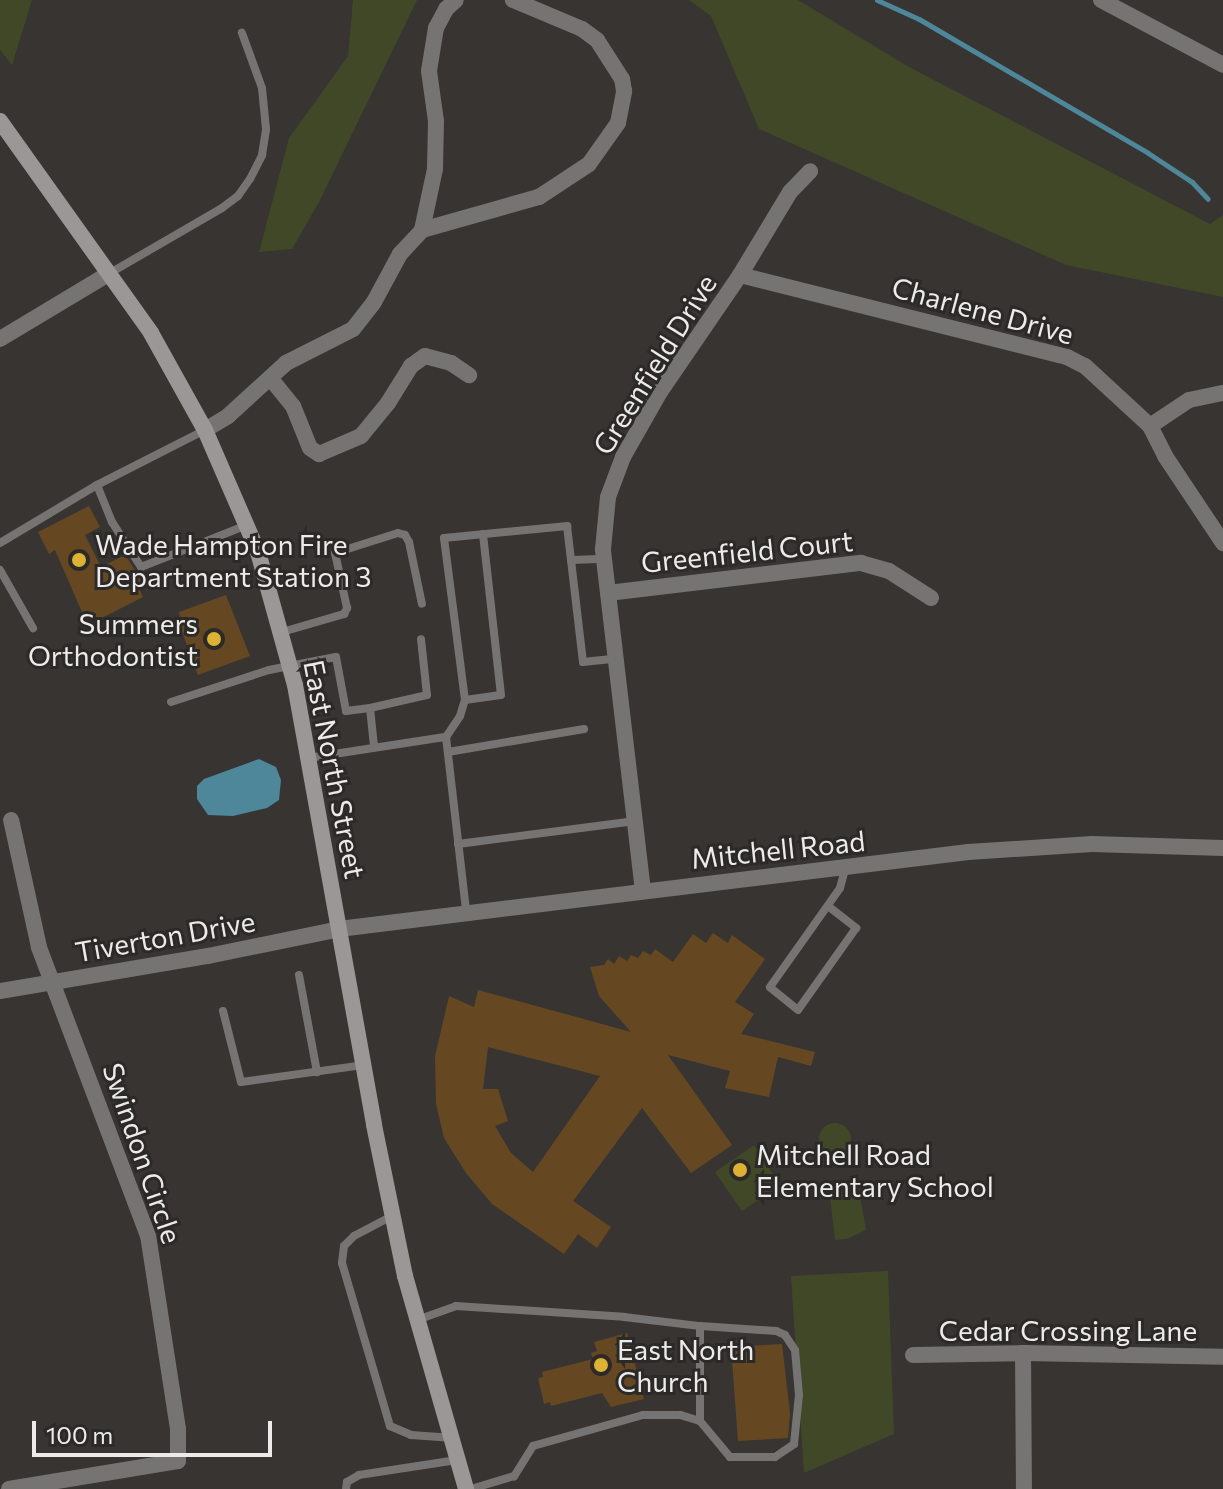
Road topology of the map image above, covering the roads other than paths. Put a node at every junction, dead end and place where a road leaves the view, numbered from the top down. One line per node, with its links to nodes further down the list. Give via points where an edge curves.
1 (456, 0): 8 (street, via 436,28 429,71 435,169)
2 (513, 0): 8 (street, via 597,40 622,79 618,123 589,164 539,197)
3 (1101, 0): 5 (street)
4 (242, 33): 9 (lane, via 262,88 266,129 262,155 250,179 222,208)
5 (1223, 65)
6 (0, 121): 9 (main road, East North Street)
7 (810, 171): 10 (street, Greenfield Drive, via 790,192)
8 (422, 230): 13 (street, via 400,254 353,329 304,351)
9 (110, 273): 11 (street); 16 (main road, East North Street, via 151,333)
10 (740, 275): 15 (street, Charlene Drive, via 1067,357 1105,381); 22 (street, Greenfield Drive, via 660,392 623,457 608,497)
11 (0, 339)
12 (469, 375): 13 (street, via 425,356 411,366 361,436 319,454 310,448 293,406)
13 (271, 379): 16 (street)
14 (1223, 393): 15 (street, via 1189,400)
15 (1150, 426): 21 (street, Charlene Drive)
16 (205, 430): 17 (lane); 18 (main road, East North Street)
17 (97, 485): 18 (lane, via 112,522 141,567); 20 (lane)
18 (247, 525): 29 (main road, East North Street)
19 (483, 534): 23 (lane, via 567,526); 33 (lane, via 501,695); 33 (lane, via 444,538)
20 (0, 543)
21 (1223, 543)
22 (605, 559): 23 (lane); 25 (street, Greenfield Drive)
23 (571, 560): 31 (lane, via 583,662)
24 (0, 570): 28 (lane)
25 (608, 593): 26 (street, Greenfield Court, via 861,563 889,571); 31 (street, Greenfield Drive)
26 (931, 598)
27 (422, 604): 29 (lane, via 409,542 398,533 335,553 344,614)
28 (33, 628)
29 (282, 632): 32 (main road, East North Street)
30 (421, 639): 35 (lane, via 427,695)
31 (614, 659): 42 (street, Greenfield Drive)
32 (290, 665): 34 (lane); 35 (lane, via 336,657 346,711); 40 (main road, East North Street)
33 (465, 700): 37 (lane)
34 (171, 702)
35 (370, 708): 38 (lane)
36 (584, 729): 39 (lane)
37 (446, 737): 38 (lane); 39 (lane)
38 (374, 745): 40 (lane)
39 (448, 752): 43 (lane)
40 (308, 758): 49 (main road, East North Street)
41 (11, 820): 51 (street)
42 (634, 821): 43 (lane); 46 (street, Greenfield Drive)
43 (458, 844): 48 (lane)
44 (1223, 848): 45 (street, Mitchell Road, via 1078,844)
45 (845, 869): 46 (street, Mitchell Road); 47 (lane)
46 (643, 891): 48 (street, Mitchell Road)
47 (828, 906): 47 (lane, via 770,987 798,1010 856,928)
48 (466, 911): 49 (street, Mitchell Road)
49 (339, 929): 51 (street, Tiverton Drive); 54 (main road, East North Street)
50 (299, 975): 55 (lane)
51 (51, 982): 52 (street, Tiverton Drive); 65 (street, Swindon Circle, via 148,1236 176,1414 178,1461)
52 (0, 991)
53 (223, 1011): 55 (lane, via 241,1082)
54 (363, 1065): 55 (lane); 56 (main road, East North Street)
55 (317, 1072)
56 (392, 1216): 57 (main road, East North Street); 63 (lane, via 344,1246 342,1263 390,1426 411,1435)
57 (417, 1320): 58 (lane, via 456,1306); 63 (main road, East North Street)
58 (700, 1326): 62 (lane); 62 (lane, via 785,1335 795,1350 799,1395 794,1444 775,1457 730,1457)
59 (1023, 1353): 60 (street, Cedar Crossing Lane); 61 (street, Cedar Crossing Lane); 68 (street)
60 (913, 1355)
61 (1223, 1357)
62 (700, 1421): 67 (lane, via 643,1415 533,1446 514,1476)
63 (450, 1438): 64 (main road, East North Street)
64 (457, 1460): 66 (lane, via 359,1475 347,1482); 67 (main road, East North Street)
65 (9, 1489)
66 (346, 1489)
67 (468, 1489)
68 (1024, 1489)

